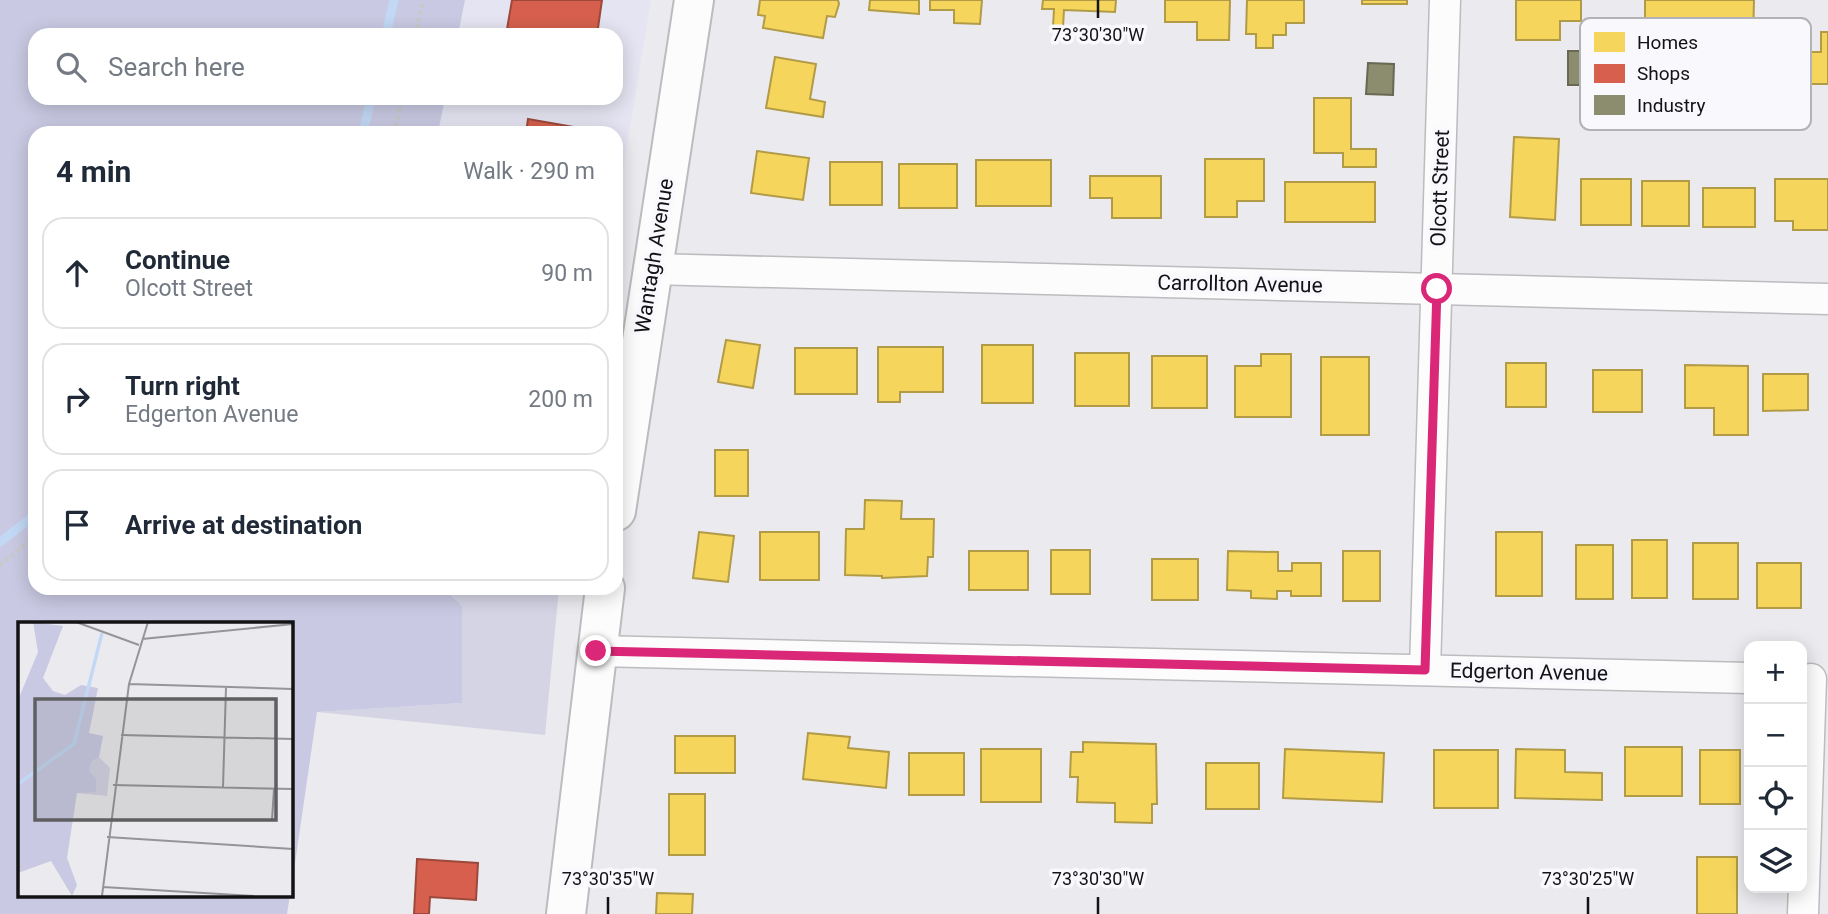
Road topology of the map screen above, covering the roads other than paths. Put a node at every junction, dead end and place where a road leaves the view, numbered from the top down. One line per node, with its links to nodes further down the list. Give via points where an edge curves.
1 (694, 0): 3 (main road, Wantagh Avenue)
2 (1445, 0): 4 (street, Olcott Street)
3 (651, 269): 4 (street, Carrollton Avenue); 6 (main road, Wantagh Avenue)
4 (1437, 289): 5 (street, Carrollton Avenue); 9 (street, Olcott Street)
5 (1828, 299)
6 (623, 463)
7 (604, 595): 8 (main road)
8 (596, 651): 9 (street, Edgerton Avenue); 12 (main road)
9 (1425, 670): 10 (street, Edgerton Avenue)
10 (1744, 678)
11 (1814, 679): 13 (street)
12 (566, 914)
13 (1803, 914)

